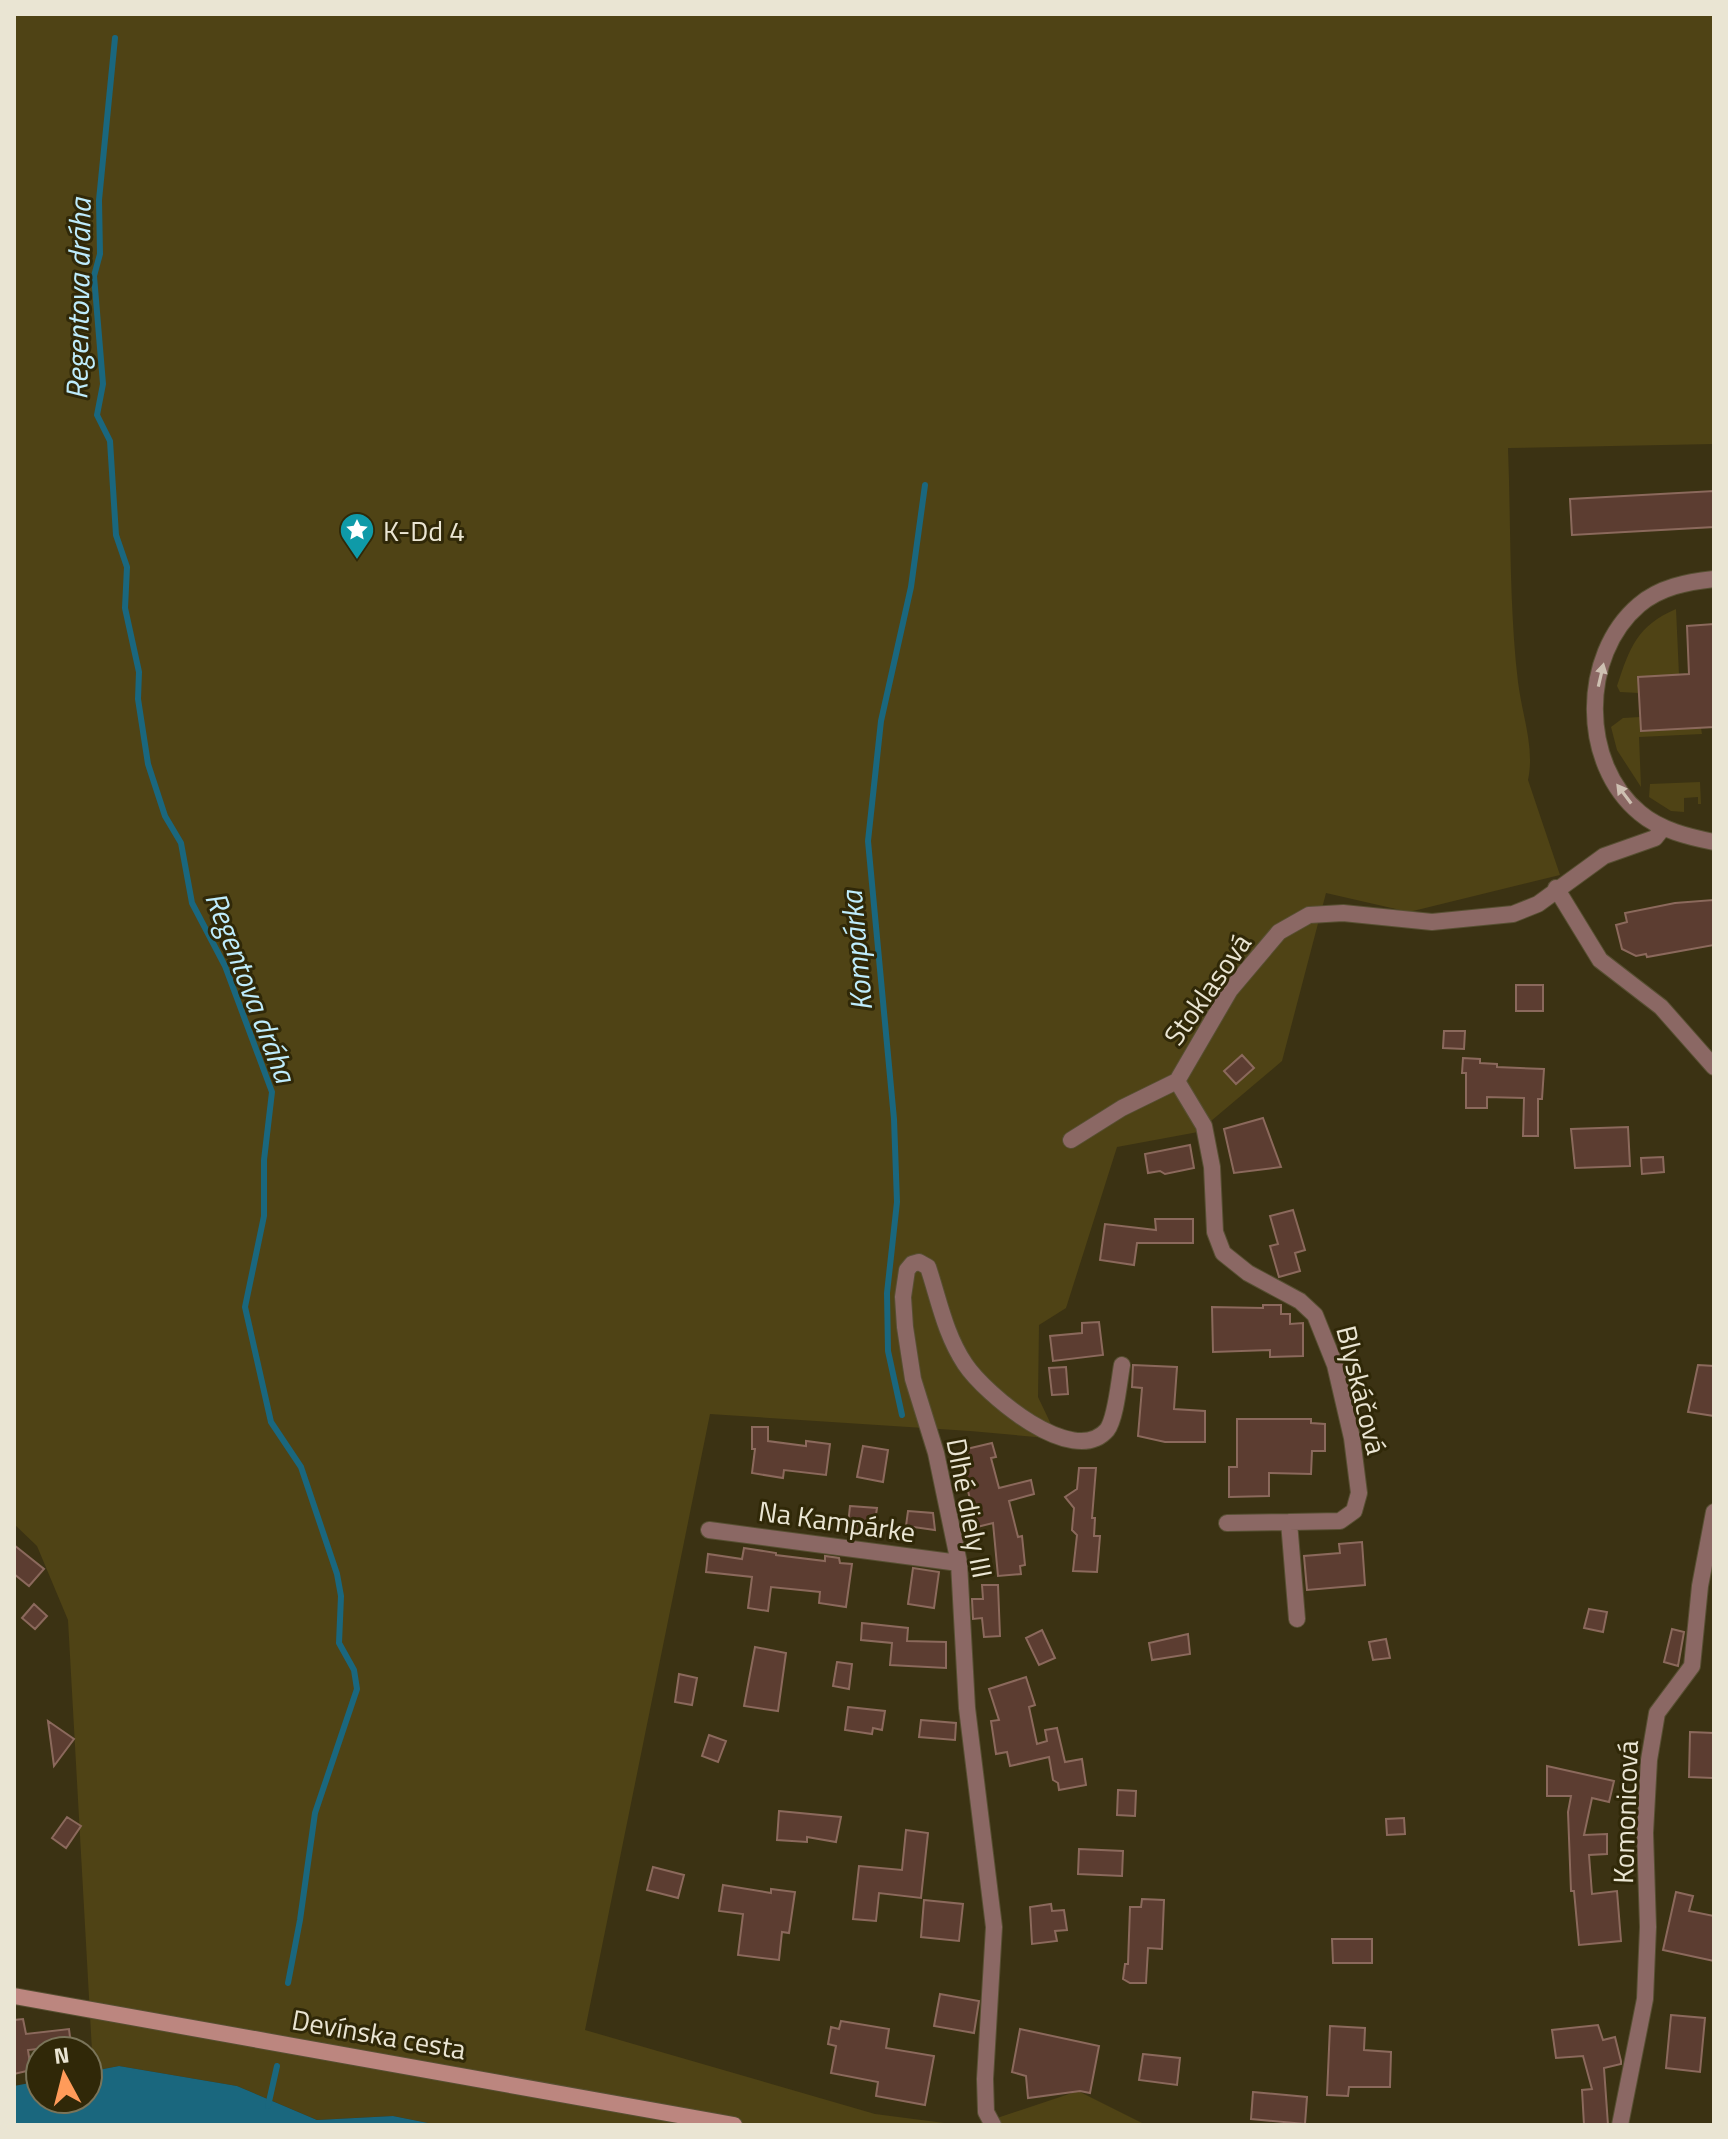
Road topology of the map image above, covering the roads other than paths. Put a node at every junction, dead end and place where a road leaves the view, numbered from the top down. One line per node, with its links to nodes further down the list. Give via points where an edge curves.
1 (1714, 579): 2 (street, one-way to 1, via 1629,802 1609,773 1594,728 1596,696 1620,625 1640,604 1686,582)
2 (1663, 828): 3 (street); 4 (street, Stoklasová, via 1655,838 1604,856)
3 (1714, 842)
4 (1556, 888): 5 (street, via 1600,960 1661,1007); 6 (street, Stoklasová, via 1538,904 1513,914 1432,922 1309,915 1279,932 1230,990)
5 (1714, 1067)
6 (1177, 1081): 7 (street, Stoklasová); 10 (street, Blyskáčová, via 1204,1126 1215,1232 1223,1253 1315,1315 1335,1365 1352,1438 1359,1493 1354,1511 1340,1521)
7 (1071, 1140)
8 (1122, 1365): 13 (street, Dlhé diely III, via 1109,1427 1098,1438 1080,1442 1037,1427 997,1398 966,1366 939,1308 928,1267 919,1262 907,1270 903,1297 913,1379 936,1453)
9 (1714, 1512): 18 (street, Komonicová, via 1692,1666 1657,1713 1649,1760 1645,1999)
10 (1289, 1522): 11 (street, Blyskáčová); 14 (street)
11 (1227, 1523)
12 (709, 1530): 13 (street, Na Kampárke)
13 (959, 1563): 17 (street, Dlhé diely III, via 967,1708 994,1927 985,2079 986,2112)
14 (1297, 1619)
15 (14, 1996): 16 (street, Devínska cesta)
16 (734, 2125)
17 (993, 2125)
18 (1620, 2125)

